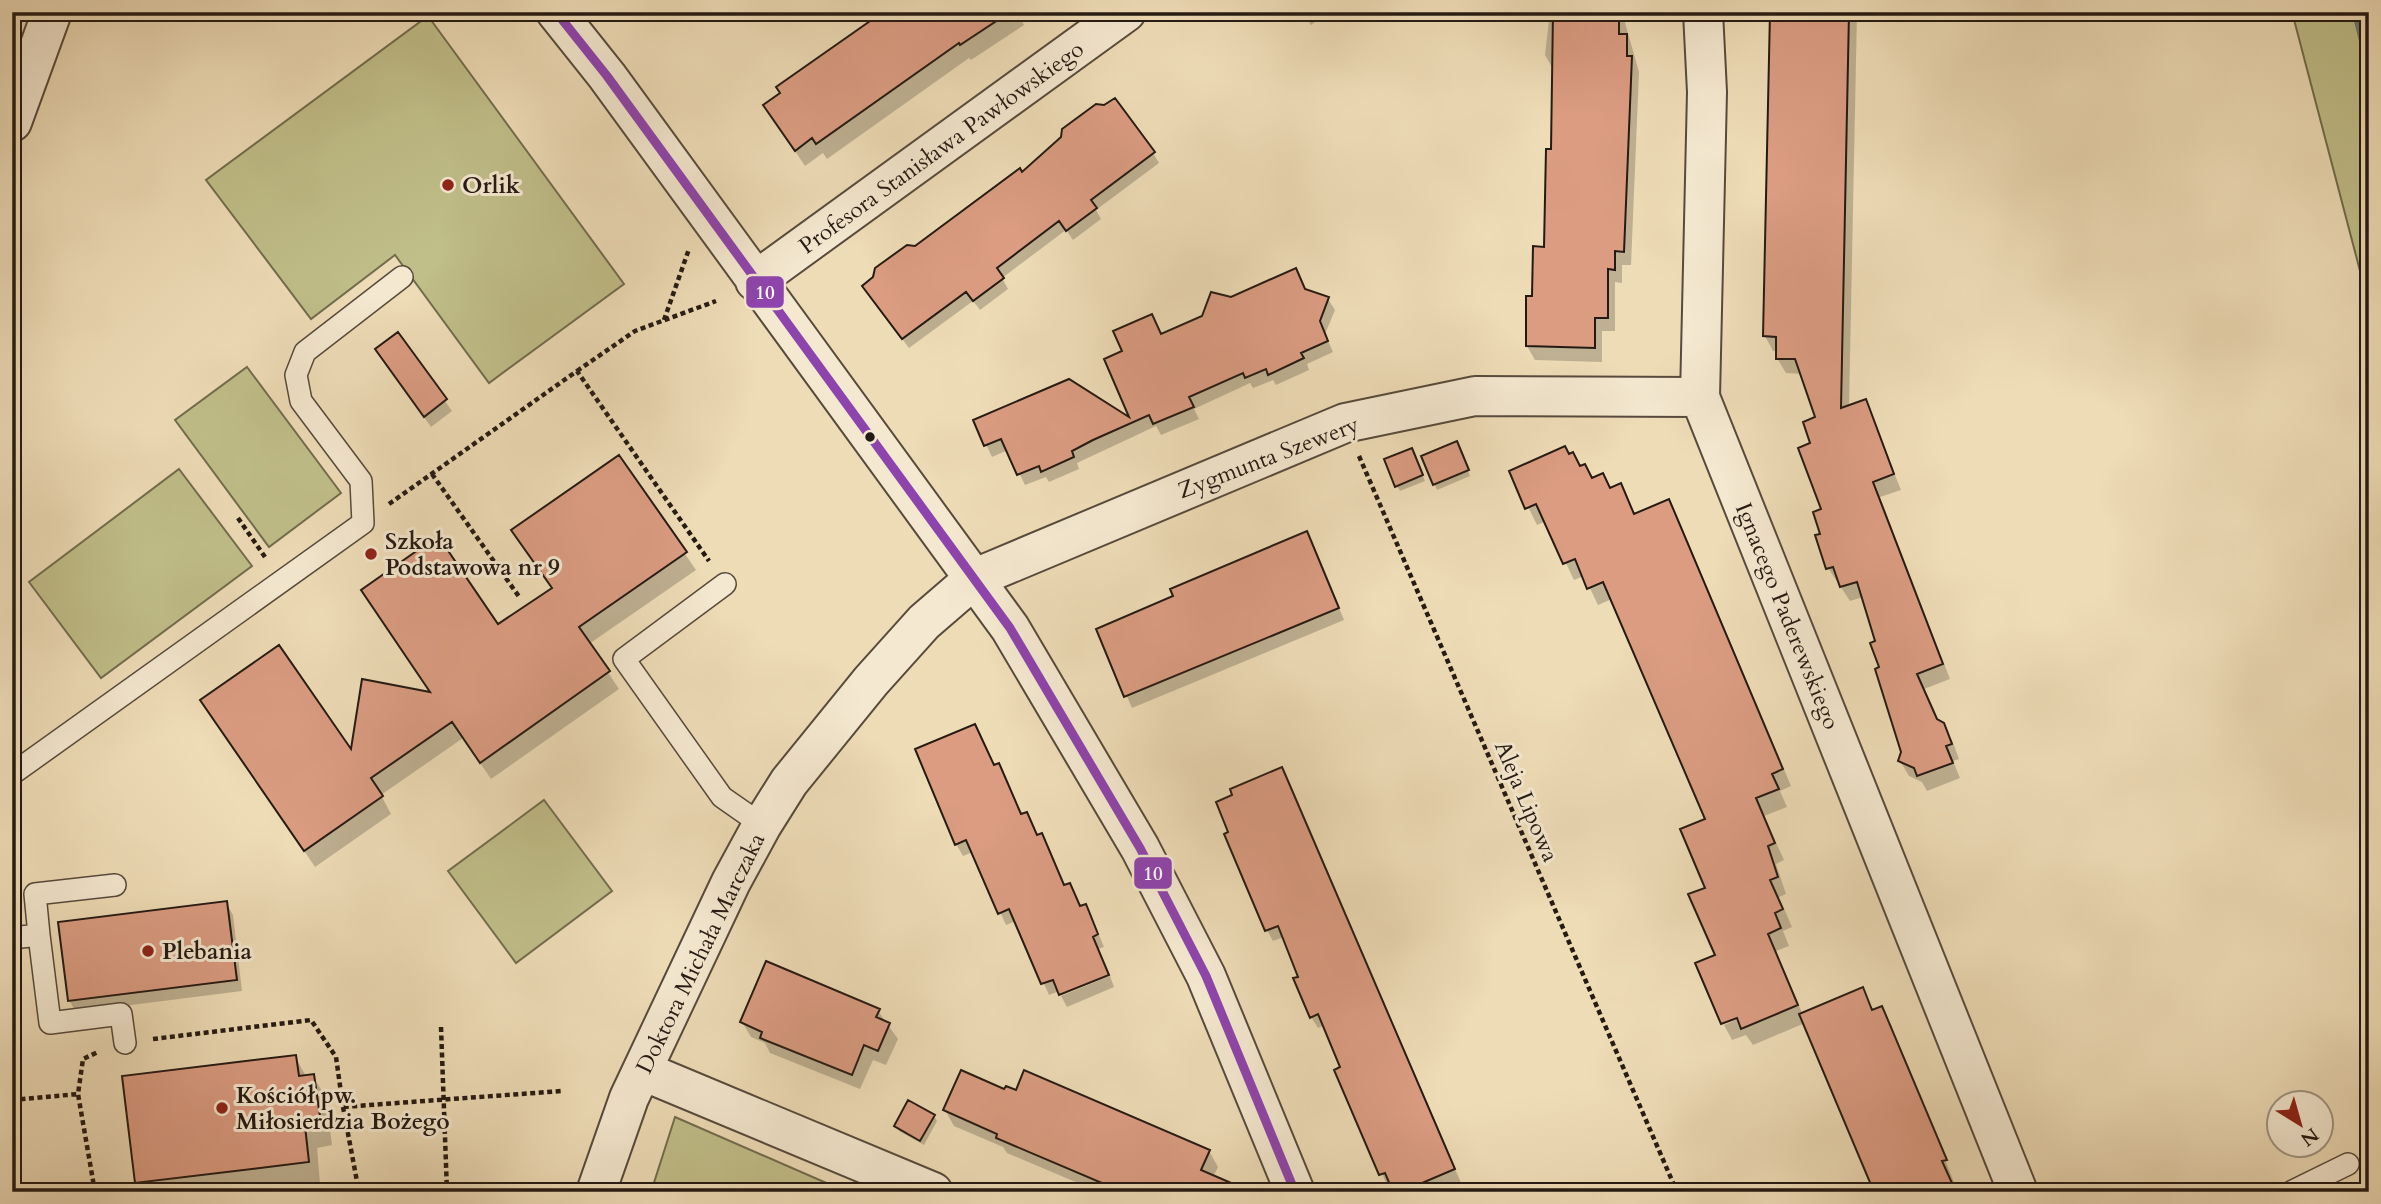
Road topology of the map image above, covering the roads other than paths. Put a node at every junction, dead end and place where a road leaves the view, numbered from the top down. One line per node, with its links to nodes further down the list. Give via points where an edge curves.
1 (52, 12): 5 (street)
2 (556, 12): 7 (street)
3 (1126, 12): 7 (street, Profesora Stanisława Pawłowskiego)
4 (1703, 12): 8 (street, Ignacego Paderewskiego, via 1707,92)
5 (12, 122)
6 (402, 278): 11 (lane, via 305,352 296,375 301,401 362,481 363,523)
7 (755, 281): 9 (street)
8 (1700, 397): 9 (street, Zygmunta Szewery, via 1475,396 1345,423); 22 (street, Ignacego Paderewskiego)
9 (975, 578): 12 (street, Doktora Michała Marczaka, via 924,622 862,691 789,782); 21 (street, via 1010,628 1140,848 1206,976)
10 (725, 583): 12 (lane, via 624,659 722,797)
11 (12, 774)
12 (762, 825): 17 (street, Doktora Michała Marczaka)
13 (115, 885): 14 (lane, via 35,894)
14 (39, 935): 15 (lane); 16 (lane, via 50,1023 121,1014)
15 (12, 938)
16 (125, 1043)
17 (643, 1071): 19 (street, Doktora Michała Marczaka); 20 (street)
18 (2348, 1164): 23 (lane)
19 (596, 1192)
20 (933, 1192)
21 (1295, 1192)
22 (2018, 1192)
23 (2291, 1192)

